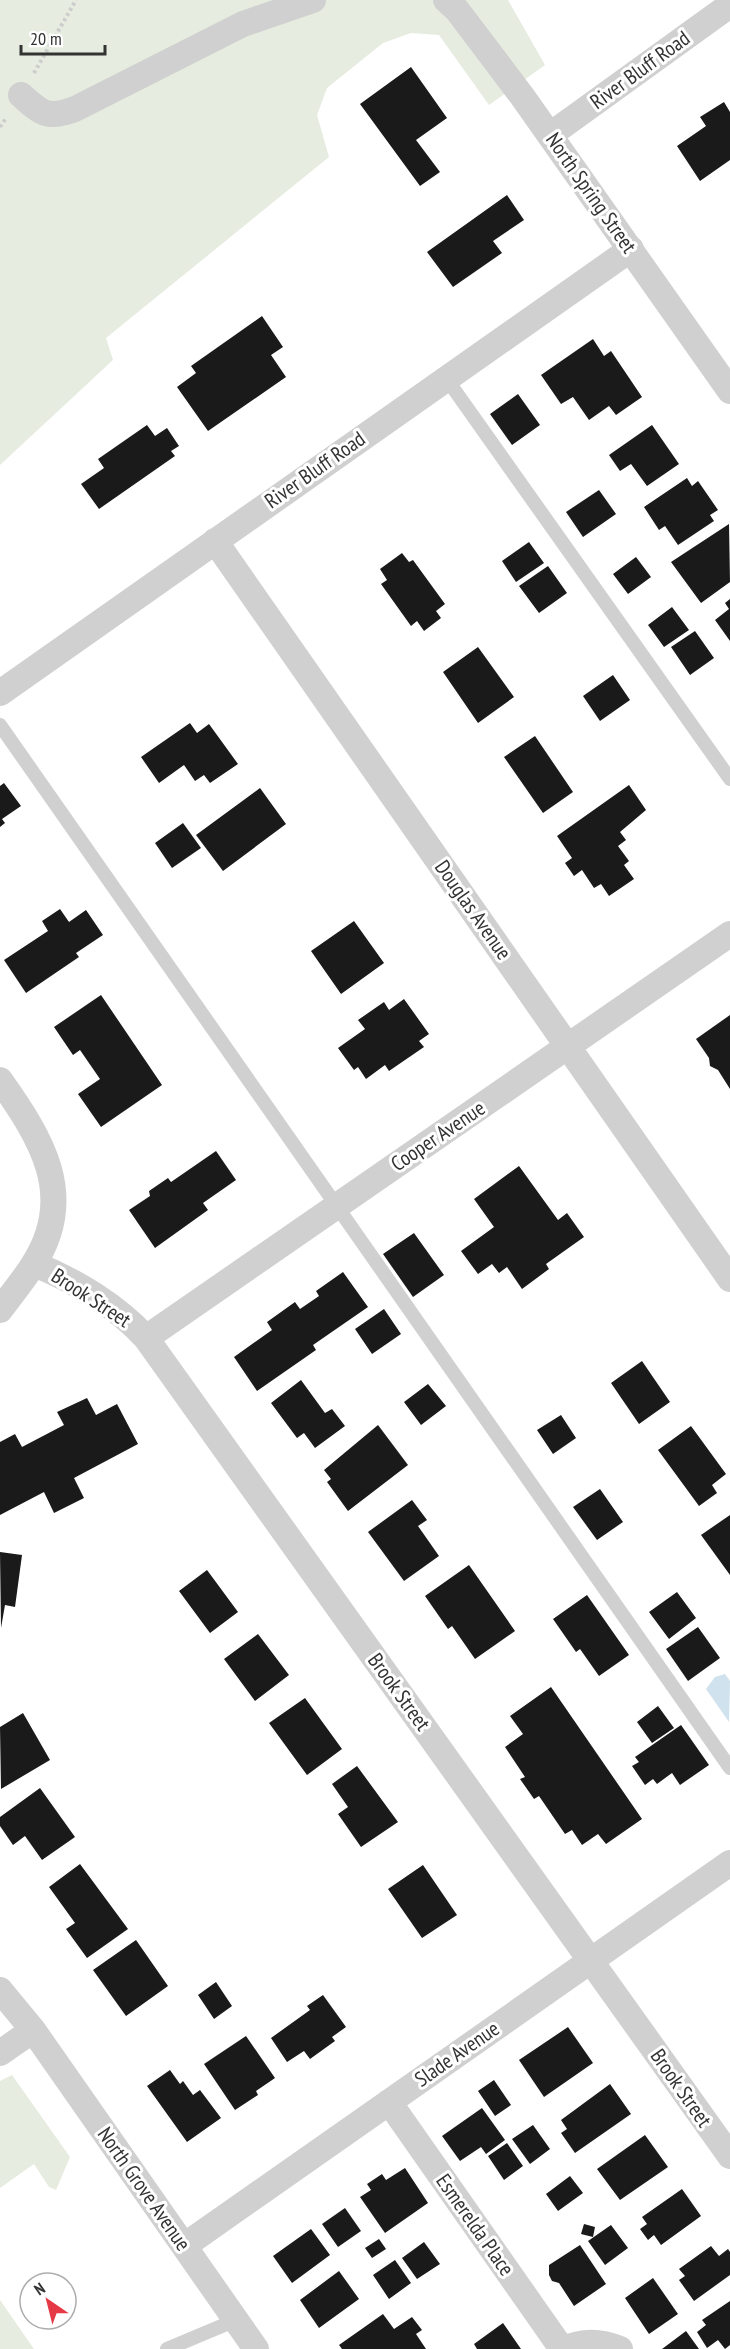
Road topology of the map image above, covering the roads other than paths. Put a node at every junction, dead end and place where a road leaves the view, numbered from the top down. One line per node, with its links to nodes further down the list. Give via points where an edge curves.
1 (313, 0): 4 (street, via 243,24 56,116 39,112)
2 (446, 0): 5 (street, North Spring Street)
3 (730, 4): 5 (street, River Bluff Road)
4 (21, 95)
5 (550, 135): 6 (street, North Spring Street)
6 (631, 249): 7 (street, River Bluff Road); 8 (street, North Spring Street)
7 (446, 378): 9 (street, River Bluff Road); 12 (lane)
8 (730, 391)
9 (214, 541): 10 (street, River Bluff Road); 14 (street, Douglas Avenue)
10 (0, 693)
11 (0, 725): 16 (lane)
12 (730, 779)
13 (730, 934): 14 (street, Cooper Avenue)
14 (569, 1048): 16 (street, Cooper Avenue); 18 (street, Douglas Avenue)
15 (0, 1080): 17 (street, via 34,1128 48,1166 54,1214)
16 (338, 1205): 20 (street, Cooper Avenue); 21 (lane)
17 (34, 1264): 19 (street); 20 (street, Brook Street, via 58,1273 113,1309)
18 (730, 1279)
19 (0, 1310)
20 (146, 1338): 23 (street, Brook Street)
21 (730, 1768)
22 (730, 1863): 23 (street, Slade Avenue)
23 (591, 1960): 27 (street, Slade Avenue); 28 (street, Brook Street)
24 (0, 1990): 25 (street)
25 (33, 2030): 26 (street); 29 (street, North Grove Avenue)
26 (0, 2053)
27 (389, 2102): 29 (street, Slade Avenue); 33 (street, Esmerelda Place)
28 (730, 2156)
29 (184, 2246): 30 (street, North Grove Avenue)
30 (236, 2320): 31 (lane); 32 (street, North Grove Avenue)
31 (167, 2349)
32 (256, 2349)
33 (563, 2349): 34 (street, Esmerelda Place, via 592,2342)
34 (620, 2349)

